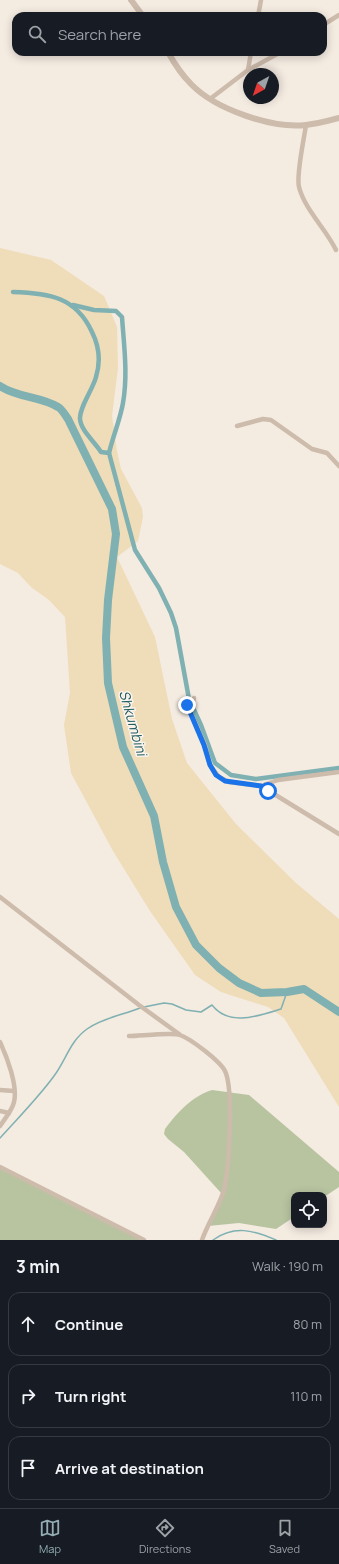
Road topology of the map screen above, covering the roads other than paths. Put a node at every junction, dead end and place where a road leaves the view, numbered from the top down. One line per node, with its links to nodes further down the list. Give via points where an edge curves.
1 (131, 0): 3 (street)
2 (261, 0): 4 (street)
3 (140, 12)
4 (259, 12)
5 (339, 15): 6 (street)
6 (327, 22)
7 (171, 56): 13 (street, via 185,78)
8 (250, 56): 10 (street)
9 (274, 56): 11 (street)
10 (248, 68)
11 (252, 68)
12 (243, 74): 13 (street)
13 (210, 99): 15 (street, via 260,120)
14 (339, 118): 15 (street)
15 (306, 126): 16 (street, via 298,175 299,186)
16 (336, 250)
17 (237, 426): 18 (street, via 263,419 270,420 312,449 327,454)
18 (339, 466)
19 (192, 701): 21 (street, via 210,765 216,775 225,781)
20 (339, 772): 21 (street, via 271,782)
21 (261, 786): 22 (street)
22 (339, 834)
23 (0, 899): 24 (street)
24 (180, 1034): 25 (street); 34 (street, via 217,1061 228,1079 227,1173 221,1198)
25 (129, 1036)
26 (0, 1044): 28 (street, via 7,1057)
27 (0, 1090): 28 (street)
28 (14, 1091): 30 (street, via 15,1100)
29 (0, 1111): 30 (street)
30 (9, 1113): 31 (street)
31 (0, 1126)
32 (0, 1167): 33 (street)
33 (144, 1240)
34 (202, 1240)

